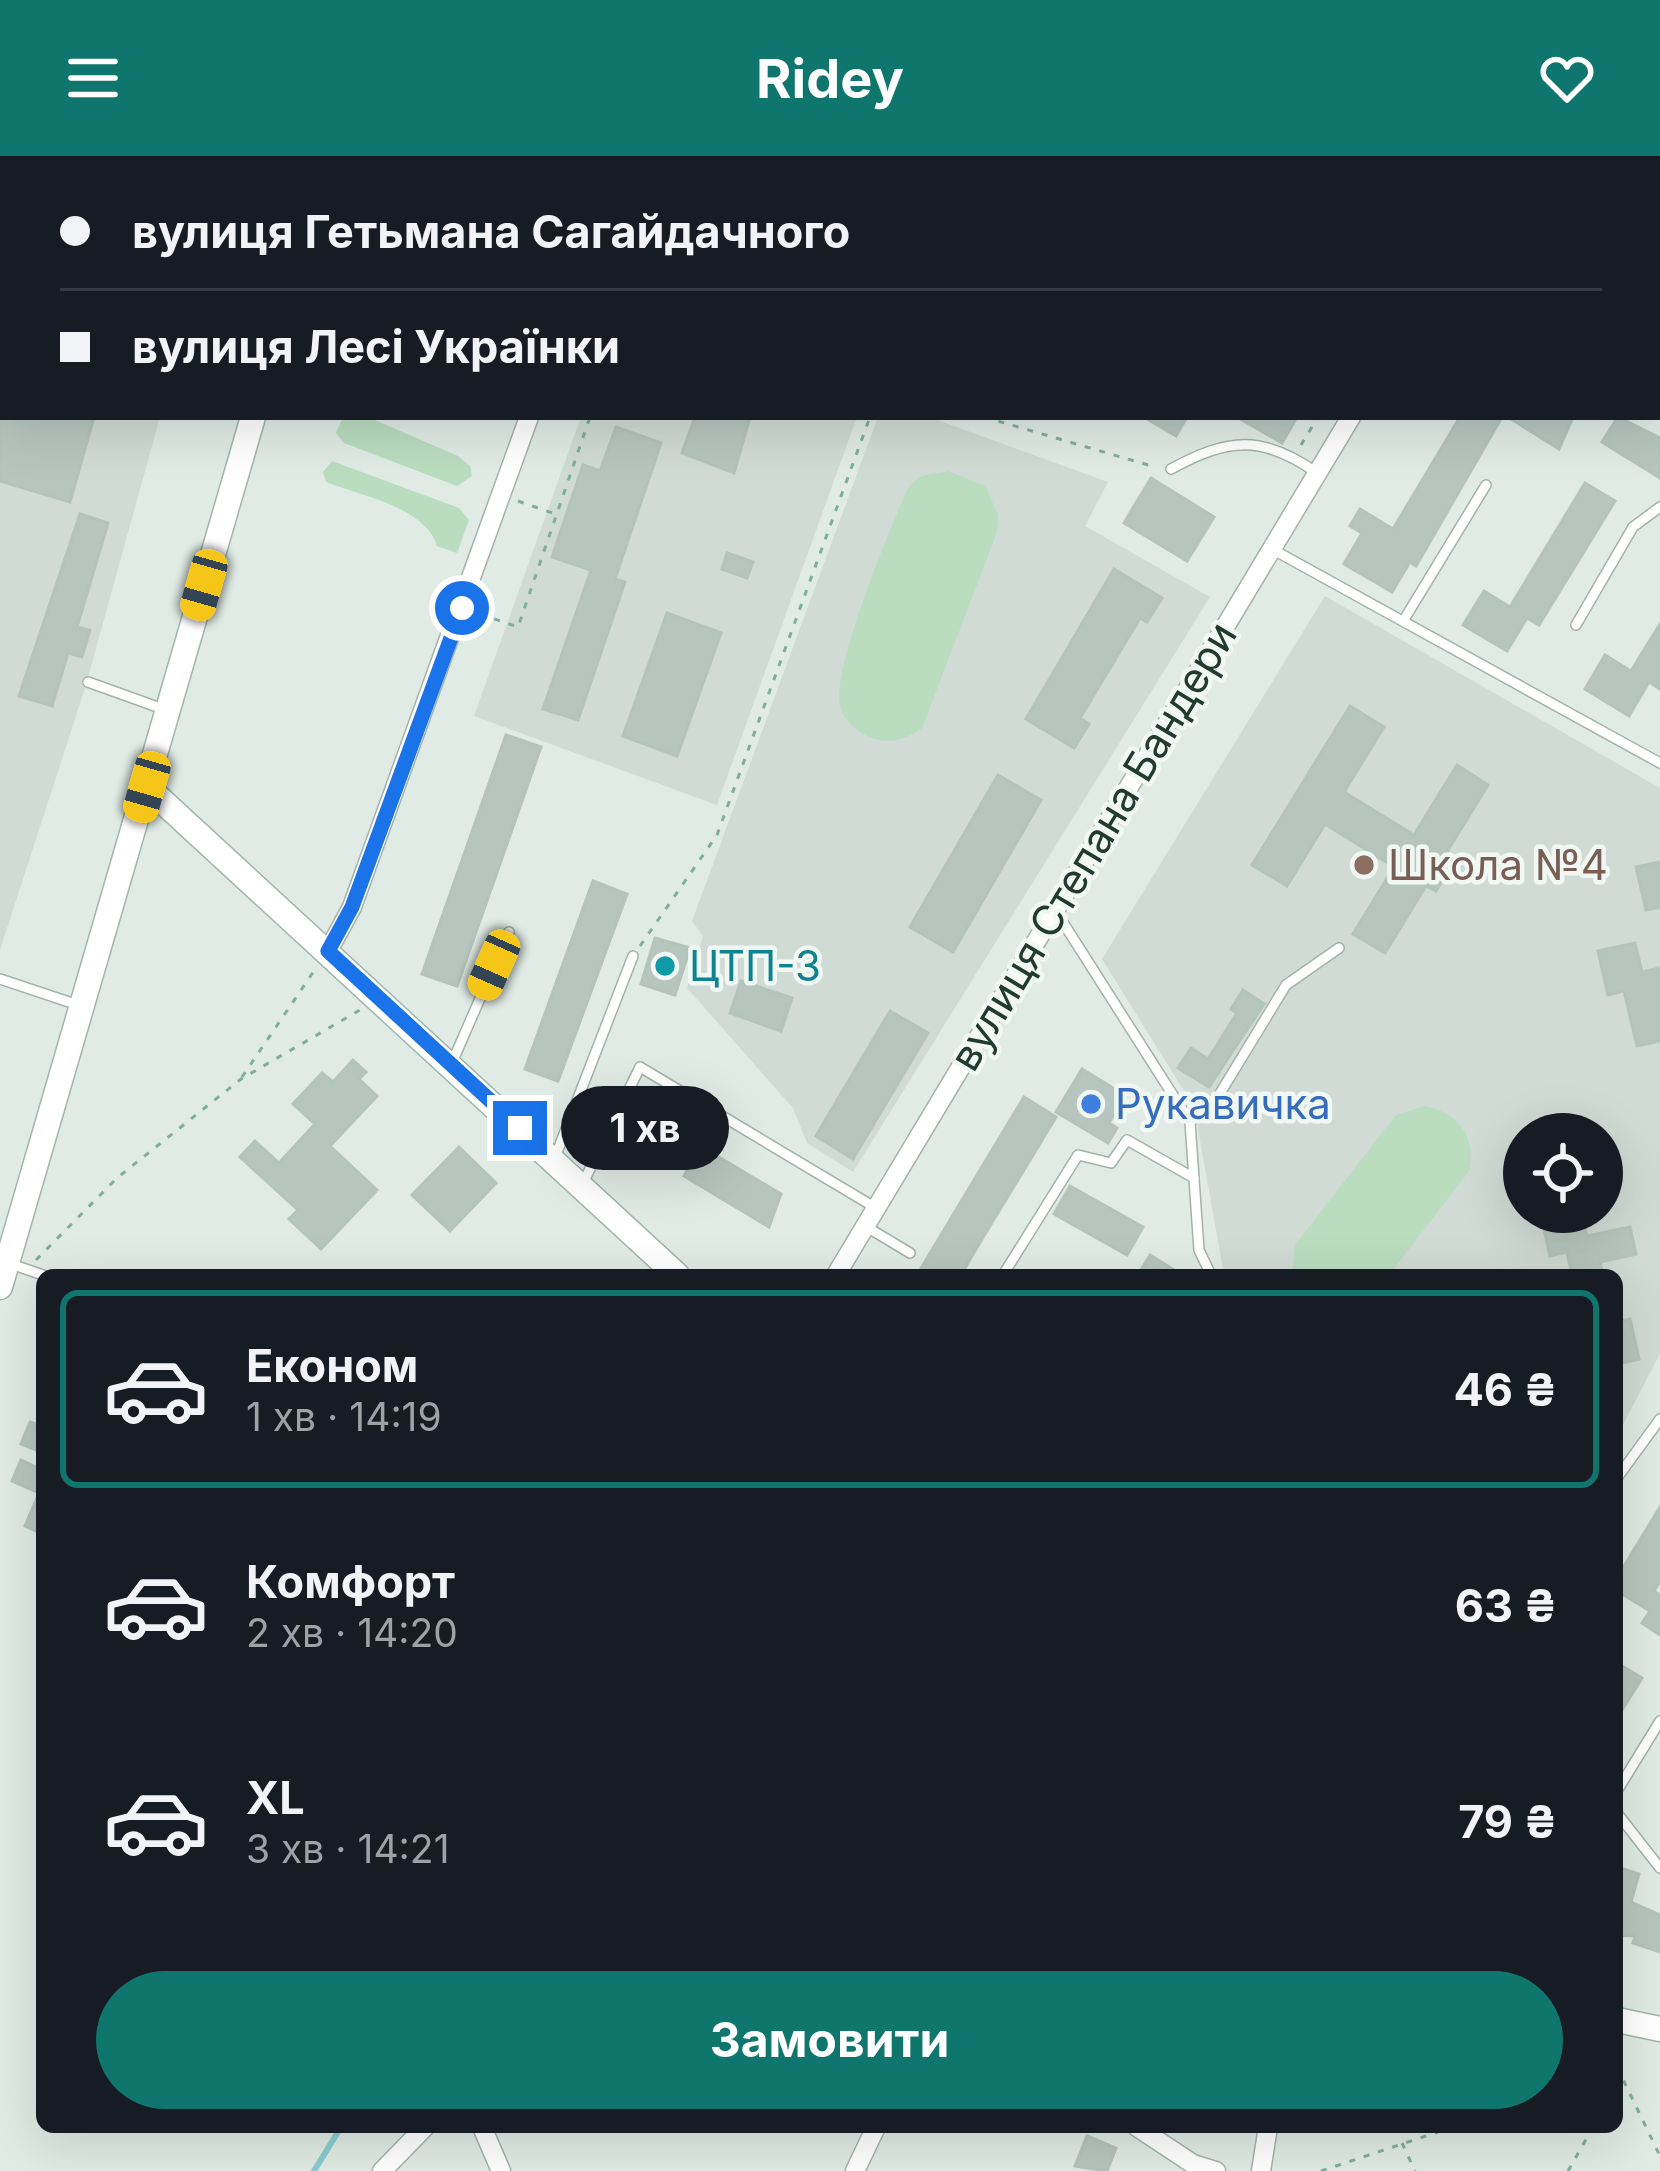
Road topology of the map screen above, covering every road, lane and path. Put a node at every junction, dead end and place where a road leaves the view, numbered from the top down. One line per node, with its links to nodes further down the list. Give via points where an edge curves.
1 (252, 420): 20 (main road)
2 (528, 420): 12 (street)
3 (589, 420): 14 (path)
4 (869, 420): 27 (path, via 717,835)
5 (993, 420): 9 (path)
6 (1316, 420): 8 (path)
7 (1349, 420): 10 (street, вулиця Степана Бандери)
8 (1294, 457): 9 (lane, via 1226,443); 10 (lane)
9 (1171, 469)
10 (1317, 473): 15 (street, вулиця Степана Бандери)
11 (1486, 485): 17 (lane)
12 (502, 495): 14 (path); 16 (street)
13 (1660, 507): 18 (lane, via 1633,527)
14 (556, 515): 16 (path, via 518,627)
15 (1270, 548): 17 (lane); 23 (street, вулиця Степана Бандери)
16 (462, 608): 26 (street, via 352,907)
17 (1405, 618): 21 (lane)
18 (1576, 625)
19 (88, 682): 20 (lane)
20 (168, 710): 22 (main road)
21 (1660, 763)
22 (147, 787): 26 (main road); 30 (main road)
23 (1057, 914): 33 (lane); 37 (street, вулиця Степана Бандери)
24 (509, 932): 31 (lane)
25 (1339, 948): 33 (lane, via 1286,985 1219,1095)
26 (328, 951): 29 (main road); 32 (path)
27 (634, 956): 34 (lane)
28 (0, 979): 30 (lane)
29 (379, 999): 31 (main road); 32 (path)
30 (81, 1006): 44 (main road)
31 (451, 1065): 34 (main road)
32 (241, 1079): 44 (path)
33 (1190, 1122): 35 (lane)
34 (554, 1160): 36 (main road)
35 (1194, 1178): 42 (lane, via 1127,1140 1112,1163 1078,1155); 43 (lane, via 1199,1250)
36 (582, 1185): 37 (lane, via 640,1066); 40 (main road)
37 (876, 1208): 38 (street, вулиця Степана Бандери)
38 (865, 1226): 39 (lane); 41 (street, вулиця Степана Бандери)
39 (910, 1253)
40 (671, 1269)
41 (840, 1269)
42 (1007, 1269)
43 (1208, 1269)
44 (12, 1273)
45 (1660, 1419): 46 (lane)
46 (1623, 1470)
47 (1660, 1721): 48 (lane)
48 (1623, 1781)
49 (1623, 1821): 50 (lane)
50 (1660, 1868)
51 (1623, 2021): 52 (main road)
52 (1660, 2029)
53 (1623, 2091): 62 (path)
54 (418, 2133): 63 (street)
55 (485, 2133): 64 (street)
56 (873, 2133): 65 (street)
57 (1146, 2133): 66 (street)
58 (1267, 2133): 67 (street)
59 (1431, 2133): 61 (path)
60 (1589, 2133): 70 (path)
61 (1402, 2141): 68 (path); 69 (path)
62 (1660, 2156)
63 (382, 2171)
64 (501, 2171)
65 (855, 2171)
66 (1216, 2171)
67 (1261, 2171)
68 (1321, 2171)
69 (1415, 2171)
70 (1568, 2171)

